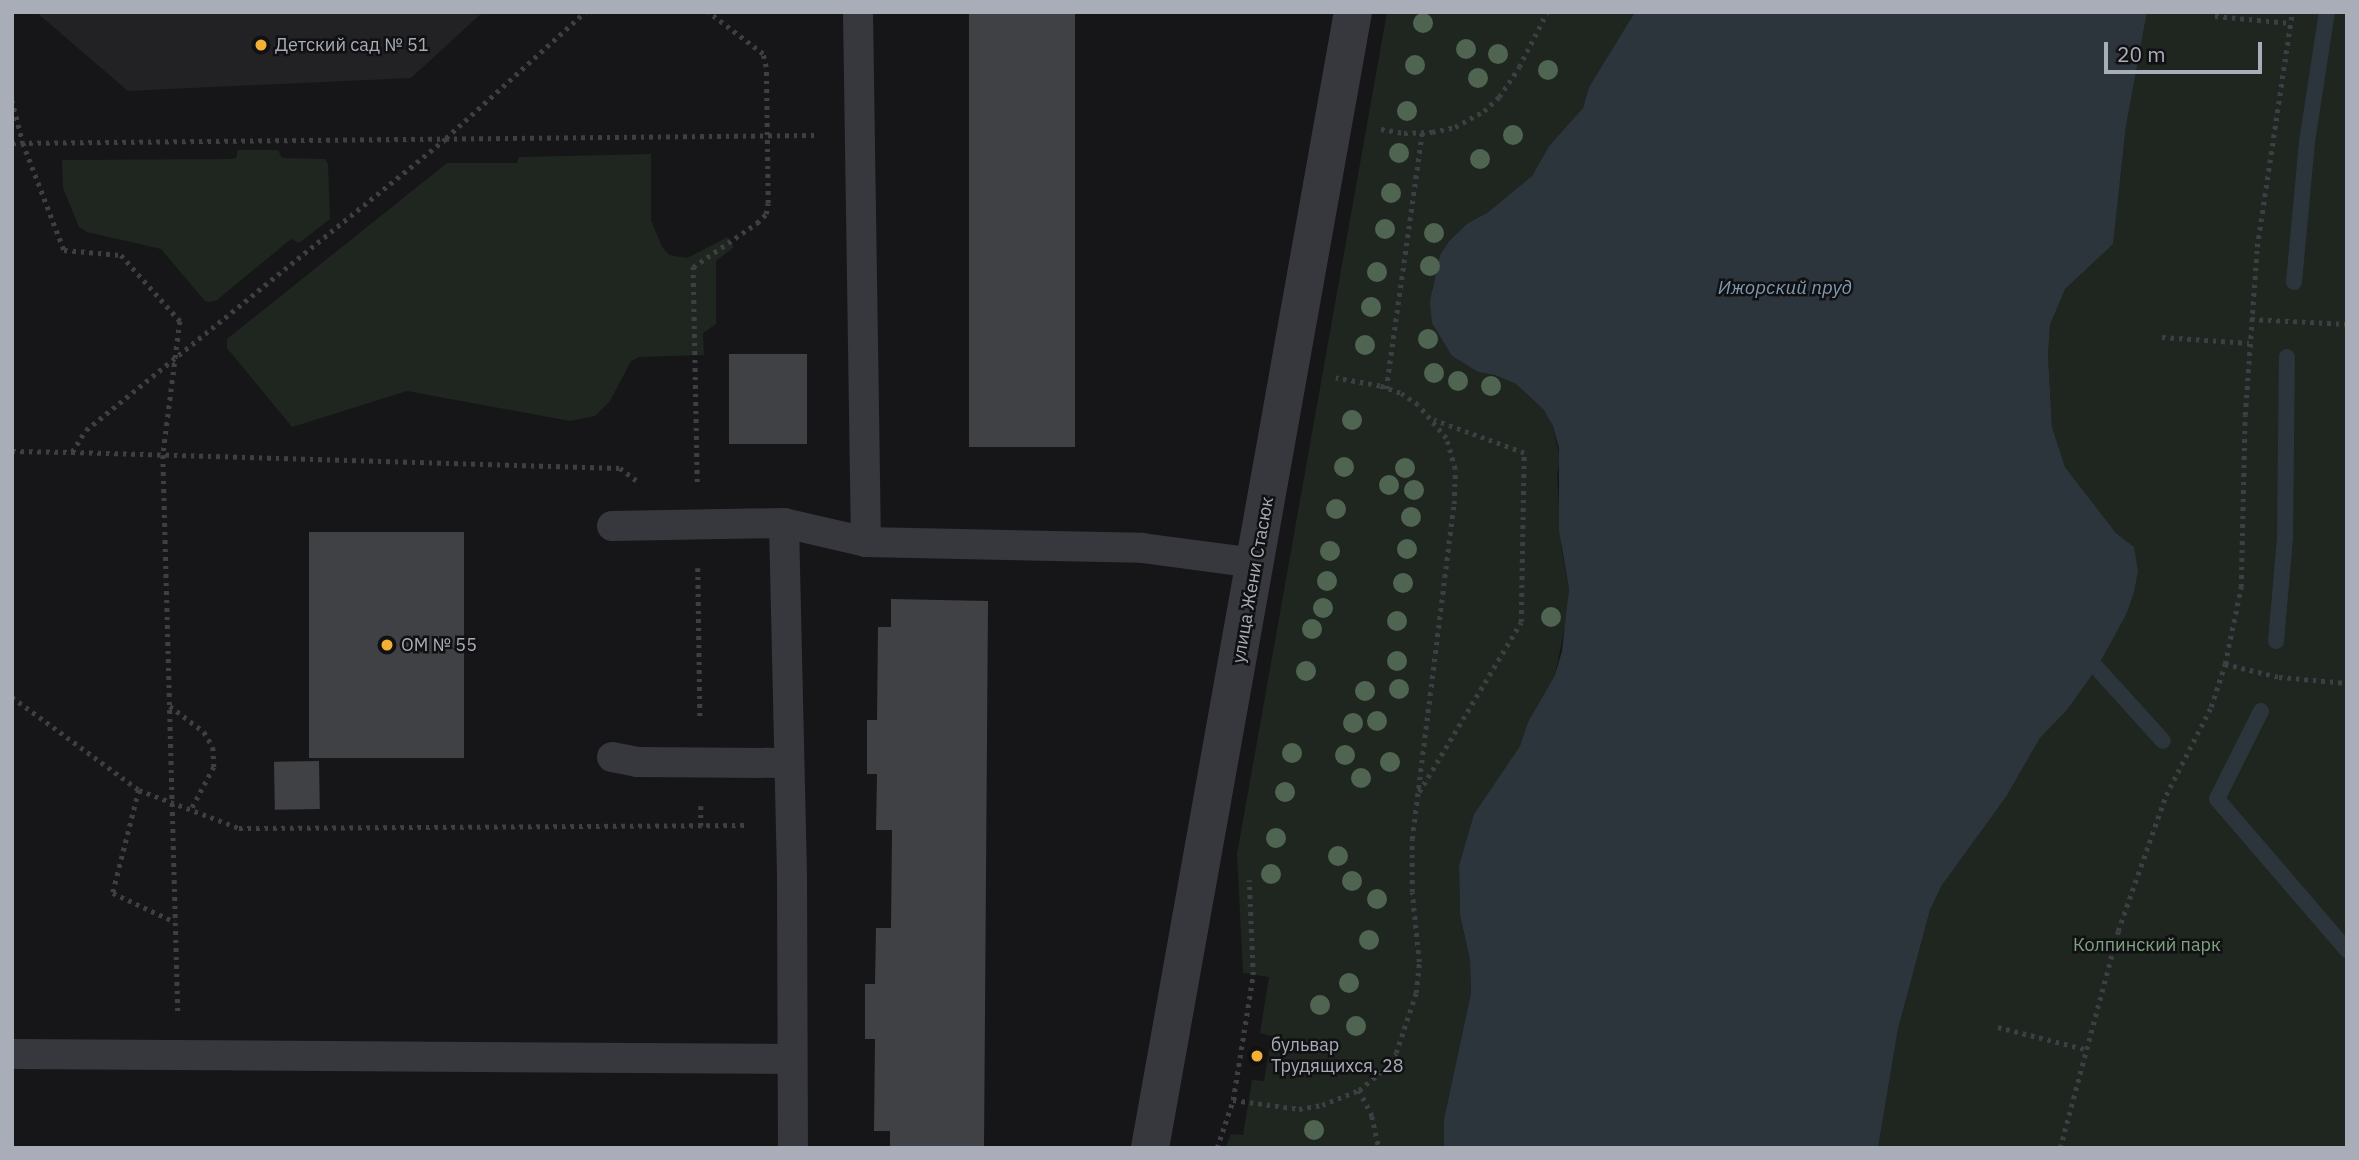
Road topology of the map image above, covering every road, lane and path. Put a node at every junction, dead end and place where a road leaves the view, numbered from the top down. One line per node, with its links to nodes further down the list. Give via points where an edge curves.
1 (585, 12): 14 (path)
2 (708, 12): 13 (path, via 763,54)
3 (858, 12): 12 (lane)
4 (1353, 12): 32 (street, улица Жени Стасюк)
5 (1547, 12): 11 (path, via 1519,67 1491,105 1455,127)
6 (2292, 12): 8 (path)
7 (2215, 16): 8 (path)
8 (2291, 23): 17 (path, via 2257,247)
9 (12, 100): 16 (path)
10 (1377, 128): 11 (path)
11 (1422, 133): 23 (path)
12 (859, 134): 13 (path); 31 (lane)
13 (767, 135): 14 (path); 29 (path, via 766,214 693,267)
14 (446, 138): 16 (path); 21 (path)
15 (12, 143): 16 (path)
16 (23, 143): 21 (path, via 64,250 121,256 180,321)
17 (2251, 320): 18 (path); 20 (path)
18 (2347, 324)
19 (2162, 337): 20 (path)
20 (2249, 343): 33 (path, via 2241,587)
21 (176, 355): 26 (path, via 86,430); 27 (path)
22 (1332, 378): 23 (path)
23 (1386, 389): 24 (path, via 1410,400)
24 (1433, 419): 41 (path, via 1450,447 1456,481); 41 (path, via 1524,453 1521,622)
25 (12, 451): 26 (path)
26 (72, 452): 27 (path)
27 (163, 454): 29 (path, via 621,468); 36 (path)
28 (784, 523): 29 (lane); 31 (lane); 39 (lane)
29 (697, 525): 30 (lane); 38 (path)
30 (611, 526)
31 (866, 542): 32 (lane, via 1142,548)
32 (1256, 563): 56 (street, улица Жени Стасюк)
33 (2225, 664): 34 (path, via 2279,677); 49 (path, via 2211,707 2166,795 2118,931)
34 (2347, 683)
35 (12, 697): 40 (path)
36 (169, 705): 42 (path); 43 (path, via 204,732 213,747 214,767)
37 (612, 757): 38 (lane)
38 (701, 763): 39 (lane); 45 (path)
39 (789, 763): 44 (lane)
40 (139, 790): 42 (path); 46 (path, via 113,893)
41 (1418, 793): 53 (path, via 1412,859 1416,993 1396,1053 1385,1069)
42 (172, 803): 43 (path); 46 (path)
43 (191, 810): 45 (path, via 239,828)
44 (791, 825): 45 (path); 52 (lane)
45 (702, 826)
46 (175, 922): 51 (path)
47 (1254, 975): 54 (path)
48 (1998, 1027): 49 (path)
49 (2085, 1050): 59 (path)
50 (12, 1054): 51 (lane)
51 (179, 1055): 52 (lane)
52 (792, 1059): 55 (lane)
53 (1359, 1090): 54 (path, via 1298,1109); 58 (path)
54 (1233, 1100): 57 (path)
55 (793, 1148)
56 (1150, 1148)
57 (1217, 1148)
58 (1380, 1148)
59 (2060, 1148)

